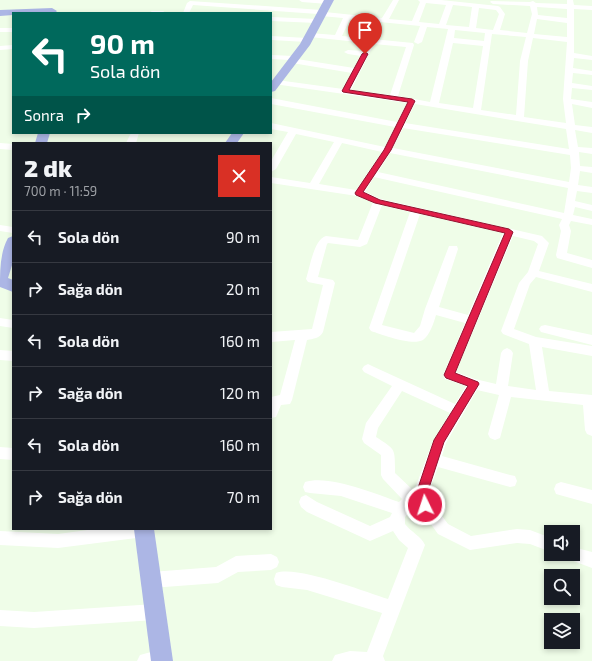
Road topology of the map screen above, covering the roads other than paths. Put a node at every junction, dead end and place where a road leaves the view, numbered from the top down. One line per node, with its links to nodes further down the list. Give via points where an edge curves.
1 (302, 0): 4 (street)
2 (396, 0): 24 (street)
3 (422, 0): 5 (street); 26 (street)
4 (328, 1): 19 (main road)
5 (440, 1): 12 (street)
6 (513, 1): 9 (street); 10 (street)
7 (187, 2): 17 (street); 19 (street)
8 (544, 2): 10 (street); 11 (street)
9 (493, 3): 14 (street); 33 (street, via 502,14)
10 (533, 3): 21 (street)
11 (570, 3): 13 (street); 25 (street)
12 (450, 4): 14 (street); 28 (street)
13 (587, 5)
14 (476, 6): 32 (street)
15 (52, 8): 16 (main road); 18 (main road)
16 (0, 9)
17 (186, 12)
18 (0, 13)
19 (320, 16): 20 (street); 22 (street); 37 (main road)
20 (346, 16): 23 (street, via 361,15); 38 (street)
21 (534, 17): 25 (street); 35 (street)
22 (272, 19)
23 (368, 19): 24 (street); 34 (street)
24 (384, 21): 26 (street, via 389,30)
25 (571, 21): 40 (street)
26 (415, 24): 27 (street)
27 (424, 25): 28 (street); 42 (street)
28 (442, 27): 29 (street)
29 (452, 28): 32 (street); 39 (street)
30 (0, 30): 31 (street)
31 (12, 30)
32 (472, 30): 33 (street)
33 (493, 32): 35 (street); 43 (street)
34 (359, 34)
35 (530, 36): 40 (street); 67 (street, via 524,61)
36 (272, 38): 37 (street)
37 (309, 38): 38 (street); 51 (main road)
38 (337, 38): 41 (street)
39 (449, 40): 43 (street); 64 (street)
40 (571, 40): 48 (street)
41 (372, 41): 47 (street); 60 (street, via 410,45)
42 (418, 42)
43 (487, 44): 66 (street)
44 (12, 47): 45 (street)
45 (0, 48)
46 (348, 52): 47 (street)
47 (365, 54): 54 (street)
48 (570, 55): 50 (street); 53 (street)
49 (272, 57): 51 (street)
50 (592, 58)
51 (292, 62): 52 (street); 54 (street); 56 (main road)
52 (272, 65)
53 (570, 70): 55 (street); 57 (street)
54 (356, 71): 59 (street)
55 (592, 73)
56 (274, 85): 59 (street)
57 (568, 85): 58 (street); 63 (street)
58 (592, 88)
59 (346, 91): 60 (street)
60 (393, 98): 62 (street)
61 (272, 101): 68 (street)
62 (412, 101): 64 (street); 68 (street)
63 (567, 101): 65 (street); 70 (street)
64 (434, 104): 66 (street)
65 (592, 105)
66 (477, 111): 67 (street)
67 (520, 119): 70 (street)
68 (399, 125): 76 (street); 77 (street)
69 (272, 126): 71 (street)
70 (571, 126): 72 (street); 77 (street)
71 (294, 130): 73 (street); 79 (street)
72 (592, 130)
73 (339, 140): 76 (street); 84 (street)
74 (0, 146): 75 (street)
75 (12, 147)
76 (388, 150): 82 (street); 85 (street)
77 (575, 151): 78 (street); 80 (street)
78 (592, 152)
79 (272, 167)
80 (576, 168): 81 (street); 85 (street)
81 (592, 170)
82 (372, 174): 87 (street); 92 (street)
83 (272, 180): 84 (street)
84 (313, 186): 87 (street)
85 (573, 186): 86 (street); 89 (street)
86 (592, 190)
87 (359, 193): 88 (street)
88 (378, 201): 91 (street); 110 (street, via 363,242 360,244 326,239 322,243 312,278 329,283 317,332)
89 (570, 203): 90 (street); 92 (street)
90 (592, 208)
91 (416, 210): 96 (street); 104 (street, via 375,328 414,338 420,336 426,327)
92 (568, 216): 93 (street); 99 (street, via 564,225 566,231 560,255)
93 (592, 222)
94 (0, 228): 95 (street)
95 (12, 230)
96 (509, 232): 100 (street, via 538,238 544,243); 105 (street)
97 (12, 244): 101 (main road)
98 (453, 249): 104 (street)
99 (592, 264)
100 (533, 273): 103 (street); 112 (street, via 525,283 507,331)
101 (0, 279): 102 (main road)
102 (12, 286)
103 (592, 288)
104 (431, 309): 105 (street)
105 (472, 320): 119 (street, via 449,375)
106 (0, 322): 107 (street)
107 (12, 324)
108 (545, 329): 111 (street)
109 (272, 336): 110 (street)
110 (302, 336): 123 (street, via 285,400 276,400)
111 (592, 340)
112 (535, 341): 113 (street); 121 (street)
113 (592, 351)
114 (507, 353): 120 (street)
115 (0, 355): 116 (street)
116 (12, 356)
117 (368, 369): 118 (street)
118 (400, 384): 124 (street); 135 (street, via 371,427 369,439 388,452 388,475)
119 (474, 384): 120 (street); 124 (street)
120 (504, 391): 121 (street); 126 (street)
121 (543, 396): 122 (street)
122 (591, 400): 125 (street)
123 (272, 410)
124 (458, 411): 129 (street, via 440,440)
125 (592, 430)
126 (495, 434)
127 (0, 453): 128 (street)
128 (12, 454)
129 (433, 460): 130 (street); 135 (street)
130 (510, 481)
131 (310, 487): 135 (street, via 341,489)
132 (561, 489): 133 (street)
133 (592, 496)
134 (306, 502): 135 (street, via 370,534)
135 (408, 506): 138 (street, via 425,505 444,529 470,543 517,536 530,537); 144 (street, via 404,536 417,545)
136 (144, 530): 137 (street, via 58,541); 143 (main road)
137 (0, 538)
138 (544, 543)
139 (580, 556): 140 (street)
140 (592, 560)
141 (271, 562): 143 (street, via 236,564 218,575)
142 (282, 578): 144 (street, via 307,582)
143 (151, 580): 145 (main road)
144 (392, 608): 149 (street)
145 (155, 612): 146 (street, via 34,620); 147 (main road)
146 (0, 618)
147 (157, 660)
148 (340, 661): 149 (street)
149 (372, 661): 150 (street)
150 (376, 661)

